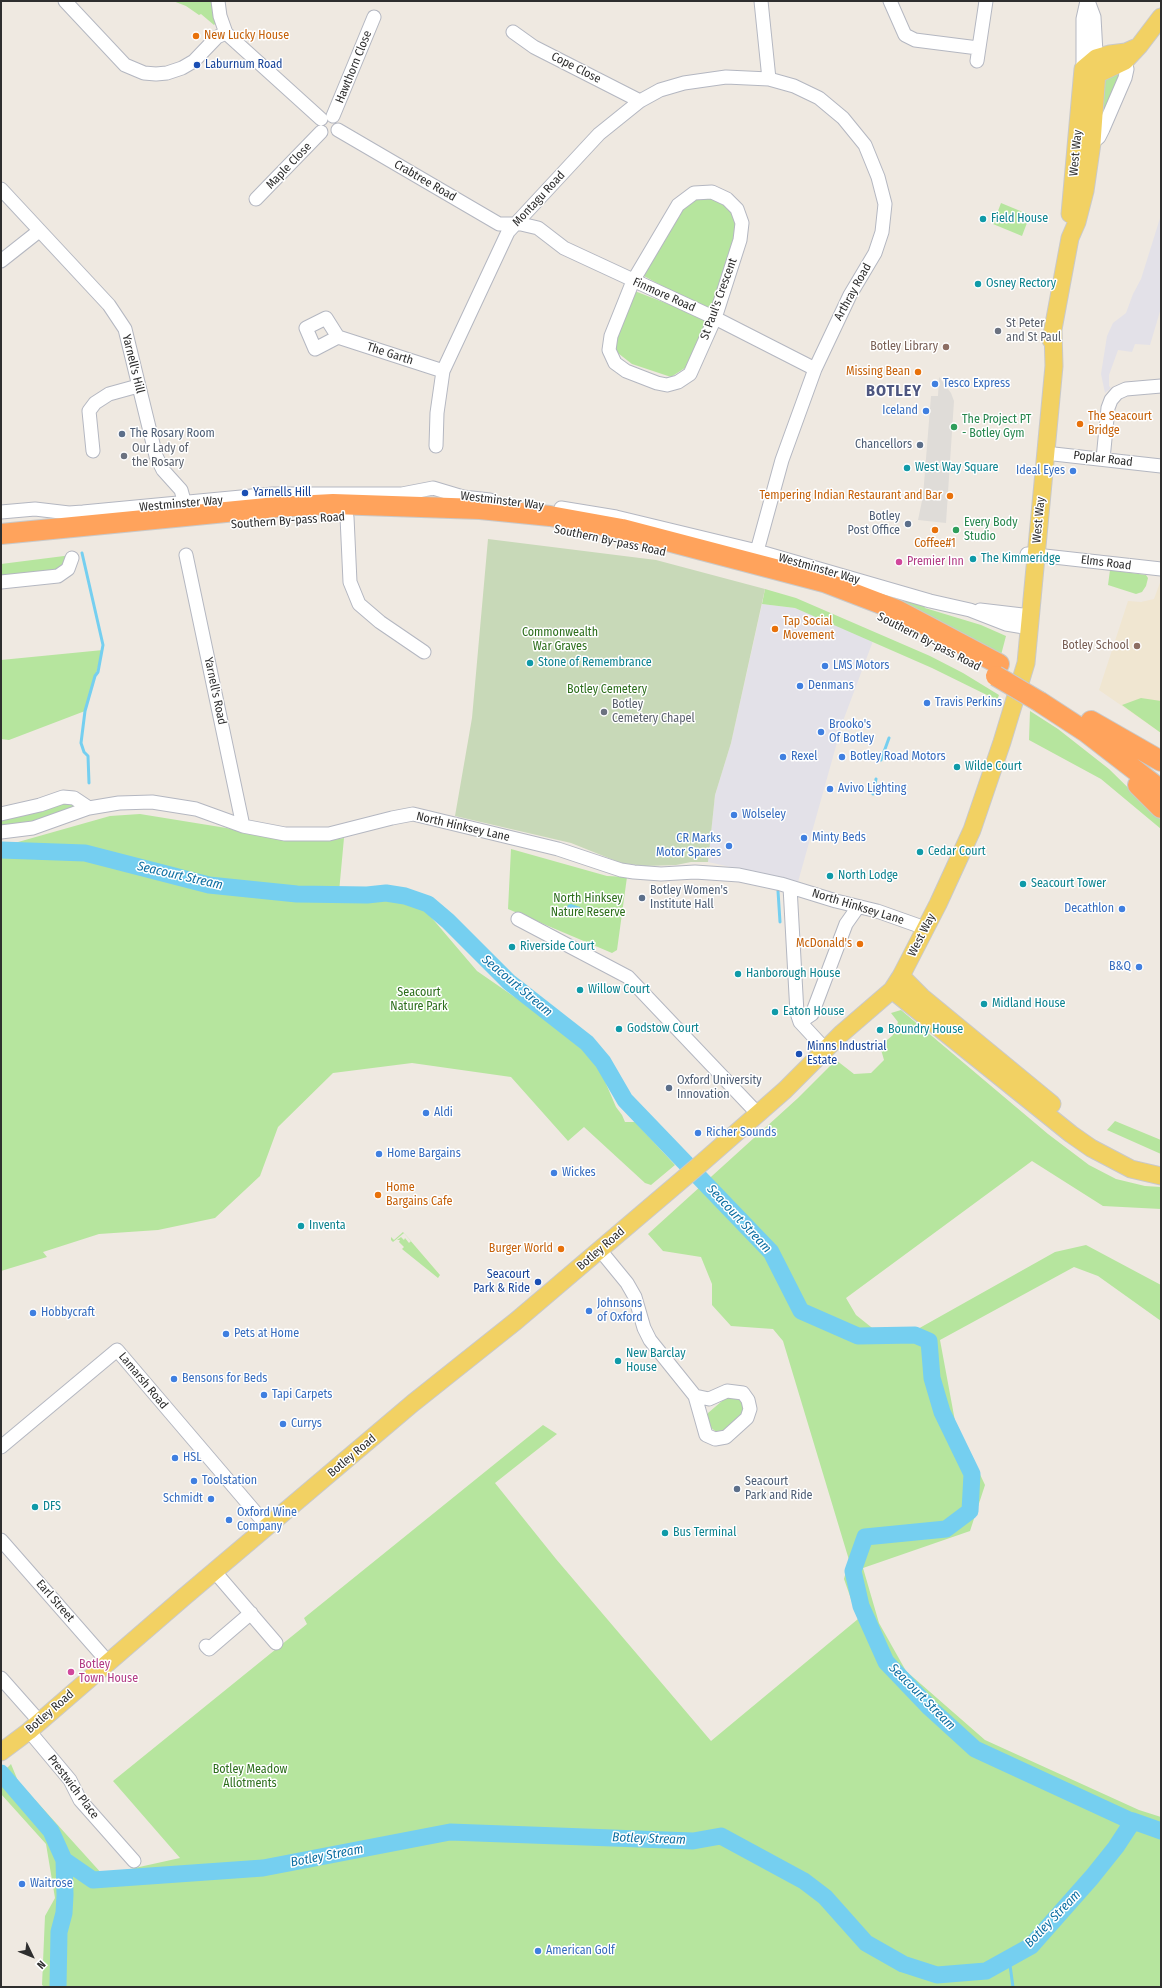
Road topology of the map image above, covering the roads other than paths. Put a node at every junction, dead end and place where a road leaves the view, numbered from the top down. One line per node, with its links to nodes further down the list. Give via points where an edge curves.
1 (66, 1): 10 (street, via 125,65 144,73 167,73 182,68 194,60 216,37)
2 (218, 1): 10 (street)
3 (761, 1): 16 (street)
4 (890, 1): 12 (street, via 905,35 915,40)
5 (986, 1): 12 (street)
6 (1088, 1): 15 (street, via 1083,19)
7 (374, 17): 18 (street, Hawthorn Close)
8 (1161, 17): 11 (main road)
9 (513, 32): 17 (street, Cope Close, via 534,47)
10 (226, 33): 18 (street)
11 (1139, 46): 14 (main road); 15 (main road, via 1126,52 1110,54)
12 (978, 48): 13 (street)
13 (977, 61)
14 (1125, 61): 15 (main road, via 1102,72); 19 (street, West Way, via 1125,78 1099,137)
15 (1092, 66): 19 (main road, West Way); 24 (main road, West Way, via 1069,222)
16 (769, 79): 17 (street, Montagu Road, via 726,77 684,83 660,90); 30 (street, Arthray Road, via 794,86 819,98 843,118 865,145 878,177 885,204 882,232 875,253 850,295)
17 (640, 101): 22 (street, Montagu Road, via 599,134)
18 (325, 123): 21 (street, Maple Close); 22 (street, Crabtree Road, via 338,122 338,130 499,224)
19 (1092, 143): 24 (main road, West Way, via 1078,222)
20 (1, 189): 23 (street, Yarnell's Hill)
21 (256, 199)
22 (514, 225): 26 (street, Finmore Road, via 538,228 564,248); 31 (street, Montagu Road, via 508,232)
23 (39, 231): 25 (street); 32 (street, Yarnell's Hill, via 109,306 125,329)
24 (1070, 238): 28 (main road, West Way)
25 (1, 261)
26 (633, 281): 27 (street, Finmore Road); 27 (street, St Paul's Crescent, via 611,336 609,350 615,363 626,371 656,383 668,385 678,382 690,374); 27 (street, St Paul's Crescent, via 678,205 694,193 712,192 727,199 737,209 742,223 740,240)
27 (715, 318): 30 (street, Finmore Road)
28 (1053, 330): 36 (main road, West Way, via 1054,366); 45 (main road, West Way, via 1038,398)
29 (338, 337): 31 (street, The Garth)
30 (815, 369): 44 (street, Arthray Road, via 782,460)
31 (442, 371): 34 (street, Montagu Road)
32 (138, 386): 35 (street, via 109,394 95,403 89,412); 39 (street, Yarnell's Hill, via 156,456 162,470 181,490)
33 (1161, 386): 37 (street, via 1126,389 1110,400)
34 (436, 446)
35 (94, 451)
36 (1045, 453): 37 (street, Poplar Road); 45 (main road, West Way)
37 (1103, 459): 38 (street, Poplar Road)
38 (1161, 466)
39 (185, 504): 40 (street, Westminster Way, via 76,512 35,509); 44 (street, Westminster Way, via 273,494 402,494 433,488 471,498 616,517)
40 (1, 512)
41 (347, 517): 43 (highway, Southern By-pass Road, via 260,521); 51 (street, via 350,582 359,604 380,622); 52 (highway, Southern By-pass Road, via 409,518 548,528 682,556 822,594 893,621)
42 (1, 534): 52 (highway, Southern By-pass Road, via 333,504 480,509 550,516 622,529 824,582 897,610)
43 (1, 545)
44 (757, 551): 50 (street, Westminster Way, via 970,610 1006,624)
45 (1032, 554): 48 (street, Elms Road); 50 (main road, West Way)
46 (186, 555): 61 (street, Yarnell's Road)
47 (72, 558): 49 (street, via 68,569 58,576)
48 (1161, 569)
49 (1, 582)
50 (1025, 621): 66 (main road, West Way, via 1012,708 1000,749 972,830)
51 (424, 652)
52 (997, 670): 53 (highway, Southern By-pass Road)
53 (1045, 700): 54 (highway, Southern By-pass Road); 57 (highway, Southern By-pass Road); 59 (highway)
54 (1091, 721): 55 (highway); 56 (highway, Southern By-pass Road)
55 (1161, 761)
56 (1161, 774)
57 (1161, 790)
58 (88, 808): 60 (street, via 74,798 64,797); 61 (street, North Hinksey Lane, via 119,803 152,802 196,809); 62 (street, North Hinksey Lane, via 33,828)
59 (1161, 808)
60 (1, 814)
61 (243, 826): 63 (street, North Hinksey Lane, via 285,834 329,834 413,814 558,849 628,871 739,875)
62 (1, 832)
63 (790, 887): 64 (street, North Hinksey Lane); 68 (street, via 797,1013)
64 (858, 907): 66 (street, North Hinksey Lane); 68 (street, via 846,924 812,1014)
65 (518, 920): 70 (street, via 628,977)
66 (925, 928): 67 (main road, West Way)
67 (896, 983): 69 (main road, West Way); 72 (main road, via 922,997 1087,1132 1121,1152); 73 (main road, via 1071,1134 1131,1169)
68 (800, 1022): 69 (street)
69 (825, 1049): 70 (main road, West Way)
70 (758, 1114): 71 (main road, West Way)
71 (704, 1161): 74 (main road, Botley Road)
72 (1161, 1164)
73 (1161, 1176)
74 (600, 1250): 75 (street, via 636,1297 650,1340); 77 (main road, Botley Road, via 413,1403)
75 (695, 1396): 75 (street, via 709,1399 727,1391 743,1393 750,1409 747,1418 726,1437 712,1438 706,1435)
76 (1, 1447): 77 (street, Lamarsh Road, via 117,1350)
77 (268, 1527): 79 (main road, Botley Road)
78 (1, 1540): 83 (street, Earl Street)
79 (215, 1572): 80 (street); 83 (main road, Botley Road)
80 (251, 1614): 81 (street); 82 (street, via 209,1649)
81 (276, 1643)
82 (206, 1646)
83 (108, 1662): 85 (main road, Botley Road)
84 (1, 1678): 85 (street, Prestwich Place)
85 (34, 1726): 86 (main road, Botley Road); 87 (street, Prestwich Place, via 70,1780 80,1800)
86 (2, 1752)
87 (134, 1861)

